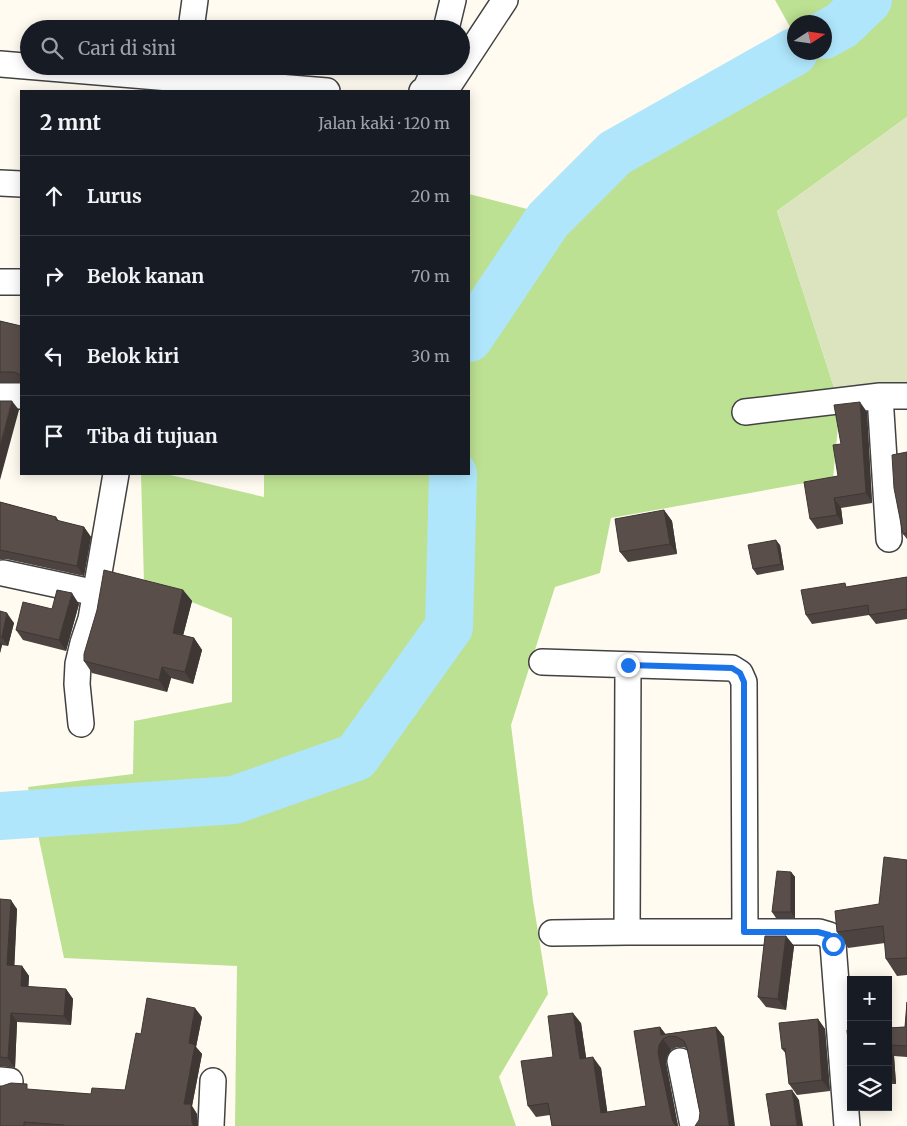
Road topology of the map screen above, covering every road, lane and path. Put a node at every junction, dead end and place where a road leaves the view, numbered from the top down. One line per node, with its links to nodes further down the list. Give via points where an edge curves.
1 (195, 0): 4 (street)
2 (453, 0): 5 (street)
3 (505, 0): 6 (street)
4 (192, 20)
5 (448, 20)
6 (470, 53)
7 (0, 64): 8 (street)
8 (20, 66)
9 (136, 75): 12 (street)
10 (432, 75): 14 (street)
11 (456, 75): 15 (street)
12 (185, 79): 13 (street)
13 (315, 90)
14 (425, 90)
15 (446, 90)
16 (0, 183): 17 (street)
17 (20, 184)
18 (0, 282): 19 (street)
19 (20, 282)
20 (0, 396): 21 (street)
21 (20, 396)
22 (880, 396): 23 (street); 24 (street); 26 (street)
23 (907, 396)
24 (745, 412)
25 (116, 475): 28 (street)
26 (889, 539)
27 (3, 573): 28 (street)
28 (96, 593): 31 (street, via 78,664)
29 (542, 662): 30 (street)
30 (628, 665): 32 (street); 33 (street, via 732,668 740,673 744,682)
31 (81, 724)
32 (627, 932): 33 (street); 34 (street)
33 (744, 932): 39 (street, via 818,932 829,935 833,944)
34 (552, 933)
35 (680, 1061): 38 (street)
36 (213, 1081): 37 (street)
37 (211, 1126)
38 (694, 1126)
39 (847, 1126)

